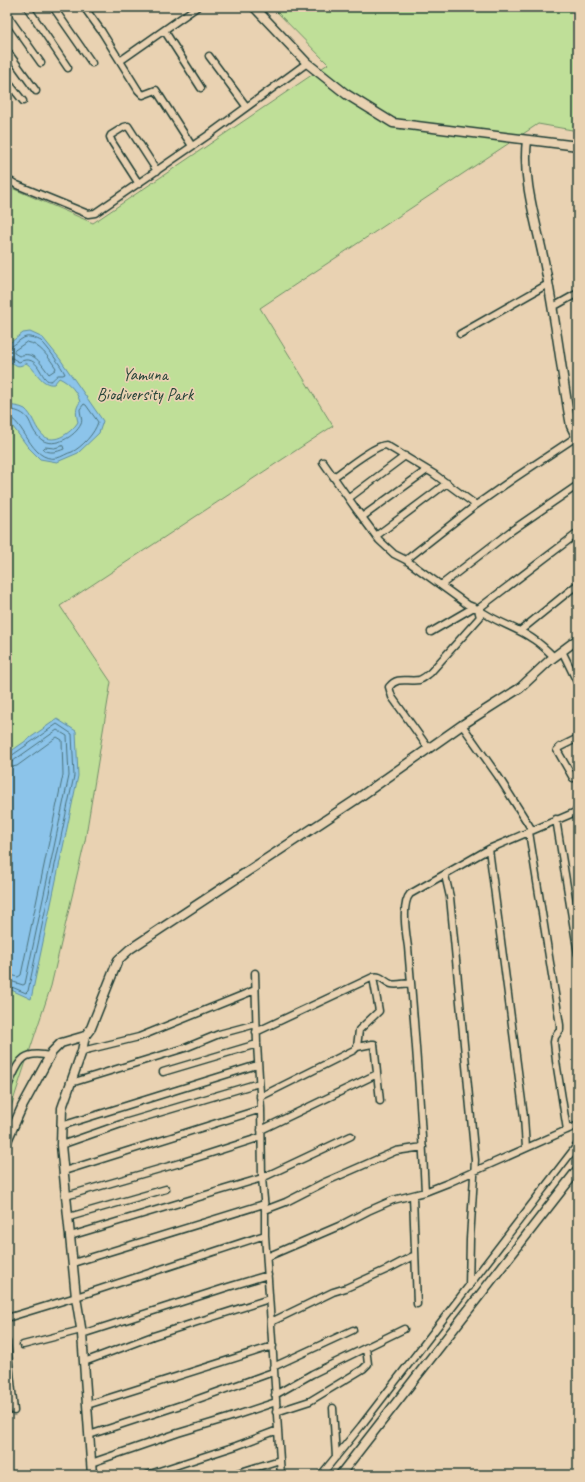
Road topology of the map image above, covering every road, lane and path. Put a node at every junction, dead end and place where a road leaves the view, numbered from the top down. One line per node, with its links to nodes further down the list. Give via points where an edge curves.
1 (27, 7): 14 (street)
2 (53, 7): 13 (street)
3 (84, 7): 10 (street)
4 (197, 7): 7 (street)
5 (254, 7): 12 (street)
6 (7, 15): 11 (street)
7 (164, 30): 10 (street); 16 (street)
8 (7, 51): 17 (street)
9 (209, 56): 19 (street)
10 (120, 61): 21 (street, via 141,94 145,95 155,90 158,92)
11 (41, 63)
12 (307, 63): 19 (street); 20 (street, via 346,94 394,124)
13 (92, 64)
14 (68, 68)
15 (7, 81): 18 (street)
16 (201, 88)
17 (36, 91)
18 (24, 101)
19 (246, 106): 21 (street)
20 (527, 140): 22 (street); 26 (street, via 525,156 528,180)
21 (192, 146): 23 (street)
22 (578, 146)
23 (157, 171): 25 (street); 25 (street, via 128,126 111,135 112,142)
24 (7, 179): 25 (street, via 91,214)
25 (139, 184)
26 (548, 284): 28 (street); 29 (street)
27 (578, 293): 28 (street)
28 (553, 307): 30 (street, via 571,426)
29 (460, 334)
30 (577, 438): 38 (street)
31 (404, 456): 33 (street); 34 (street, via 382,445); 37 (street)
32 (323, 462): 34 (street)
33 (427, 470): 35 (street); 39 (street)
34 (334, 477): 37 (street)
35 (447, 483): 38 (street); 41 (street)
36 (578, 485): 44 (street, via 511,531)
37 (349, 498): 39 (street)
38 (476, 505): 42 (street)
39 (362, 517): 41 (street)
40 (578, 534): 45 (street)
41 (376, 536): 42 (street, via 394,554)
42 (406, 560): 44 (street)
43 (578, 584): 46 (street)
44 (441, 585): 45 (street)
45 (476, 608): 46 (street); 47 (street); 54 (street, via 480,618 430,673 418,680 395,681 389,687 392,697)
46 (520, 631): 50 (street, via 537,641)
47 (431, 632)
48 (578, 639): 49 (street)
49 (562, 651): 50 (street); 51 (street)
50 (554, 657): 52 (street, via 520,688)
51 (578, 684)
52 (462, 725): 54 (street); 58 (street, via 498,776)
53 (578, 738): 55 (street, via 557,750)
54 (429, 749): 70 (street, via 130,949 118,960 91,1028)
55 (573, 778)
56 (578, 811): 57 (street)
57 (556, 819): 58 (street); 62 (street)
58 (530, 831): 59 (street); 86 (street, via 560,1025 554,1042)
59 (489, 850): 60 (street); 93 (street)
60 (445, 875): 66 (street, via 410,894 405,903); 96 (street, via 450,897)
61 (578, 911): 62 (street)
62 (571, 912): 63 (street)
63 (578, 954)
64 (255, 973): 67 (street)
65 (373, 977): 66 (street, via 381,977 390,984); 69 (street); 72 (street, via 379,1011 359,1030)
66 (411, 983): 92 (street)
67 (255, 990): 68 (street); 73 (street, via 139,1037)
68 (256, 1024): 69 (street); 78 (street)
69 (256, 1032): 71 (street)
70 (85, 1036): 73 (street); 74 (street, via 61,1043)
71 (256, 1044): 75 (street); 76 (street)
72 (357, 1047): 77 (street, via 374,1044); 81 (street, via 350,1053)
73 (82, 1051): 78 (street)
74 (50, 1056): 80 (street, via 33,1053 25,1056); 89 (street)
75 (258, 1065): 79 (street); 85 (street)
76 (163, 1072)
77 (377, 1074): 82 (street); 87 (street)
78 (71, 1083): 85 (street, via 62,1108)
79 (259, 1083): 81 (street); 91 (street)
80 (7, 1088)
81 (260, 1097): 83 (street)
82 (380, 1101)
83 (260, 1109): 87 (street); 95 (street)
84 (578, 1125): 86 (street)
85 (61, 1126): 91 (street)
86 (567, 1130): 93 (street)
87 (261, 1134): 97 (street); 100 (street, via 180,1163)
88 (351, 1136): 97 (street)
89 (7, 1141)
90 (578, 1144): 110 (street)
91 (61, 1145): 95 (street)
92 (423, 1147): 99 (street); 102 (street, via 396,1151 286,1202)
93 (526, 1148): 96 (street)
94 (578, 1169): 140 (street)
95 (64, 1171): 100 (street)
96 (474, 1171): 99 (street); 110 (street)
97 (262, 1178): 102 (street); 105 (street)
98 (166, 1189): 103 (street)
99 (425, 1192): 101 (street)
100 (66, 1196): 103 (street)
101 (413, 1196): 106 (street); 107 (street, via 393,1200)
102 (265, 1207): 104 (street); 108 (street)
103 (69, 1217): 105 (street)
104 (265, 1235): 107 (street); 111 (street)
105 (70, 1236): 108 (street)
106 (415, 1255): 113 (street); 115 (street)
107 (267, 1257): 109 (street)
108 (73, 1263): 111 (street)
109 (268, 1276): 112 (street); 118 (street)
110 (469, 1287): 132 (street)
111 (76, 1297): 114 (street); 118 (street)
112 (269, 1299): 115 (street); 123 (street, via 153,1336)
113 (417, 1304)
114 (7, 1318)
115 (271, 1322): 121 (street)
116 (404, 1329): 122 (street)
117 (353, 1330): 124 (street)
118 (82, 1332): 120 (street); 123 (street)
119 (7, 1342): 128 (street)
120 (23, 1345)
121 (273, 1346): 124 (street); 126 (street)
122 (366, 1348): 125 (street, via 312,1374); 129 (street, via 368,1364 363,1369 310,1401)
123 (84, 1362): 126 (street)
124 (273, 1369): 125 (street); 131 (street, via 187,1403)
125 (275, 1398): 129 (street); 134 (street, via 228,1418)
126 (87, 1405): 131 (street)
127 (333, 1408): 132 (street)
128 (14, 1411)
129 (276, 1412): 130 (street)
130 (278, 1430): 133 (street); 136 (street)
131 (90, 1436): 134 (street)
132 (336, 1457): 139 (street)
133 (280, 1460): 137 (street); 138 (street)
134 (91, 1462): 135 (street)
135 (92, 1475)
136 (147, 1475)
137 (231, 1475)
138 (281, 1475)
139 (321, 1475)
140 (340, 1475)

